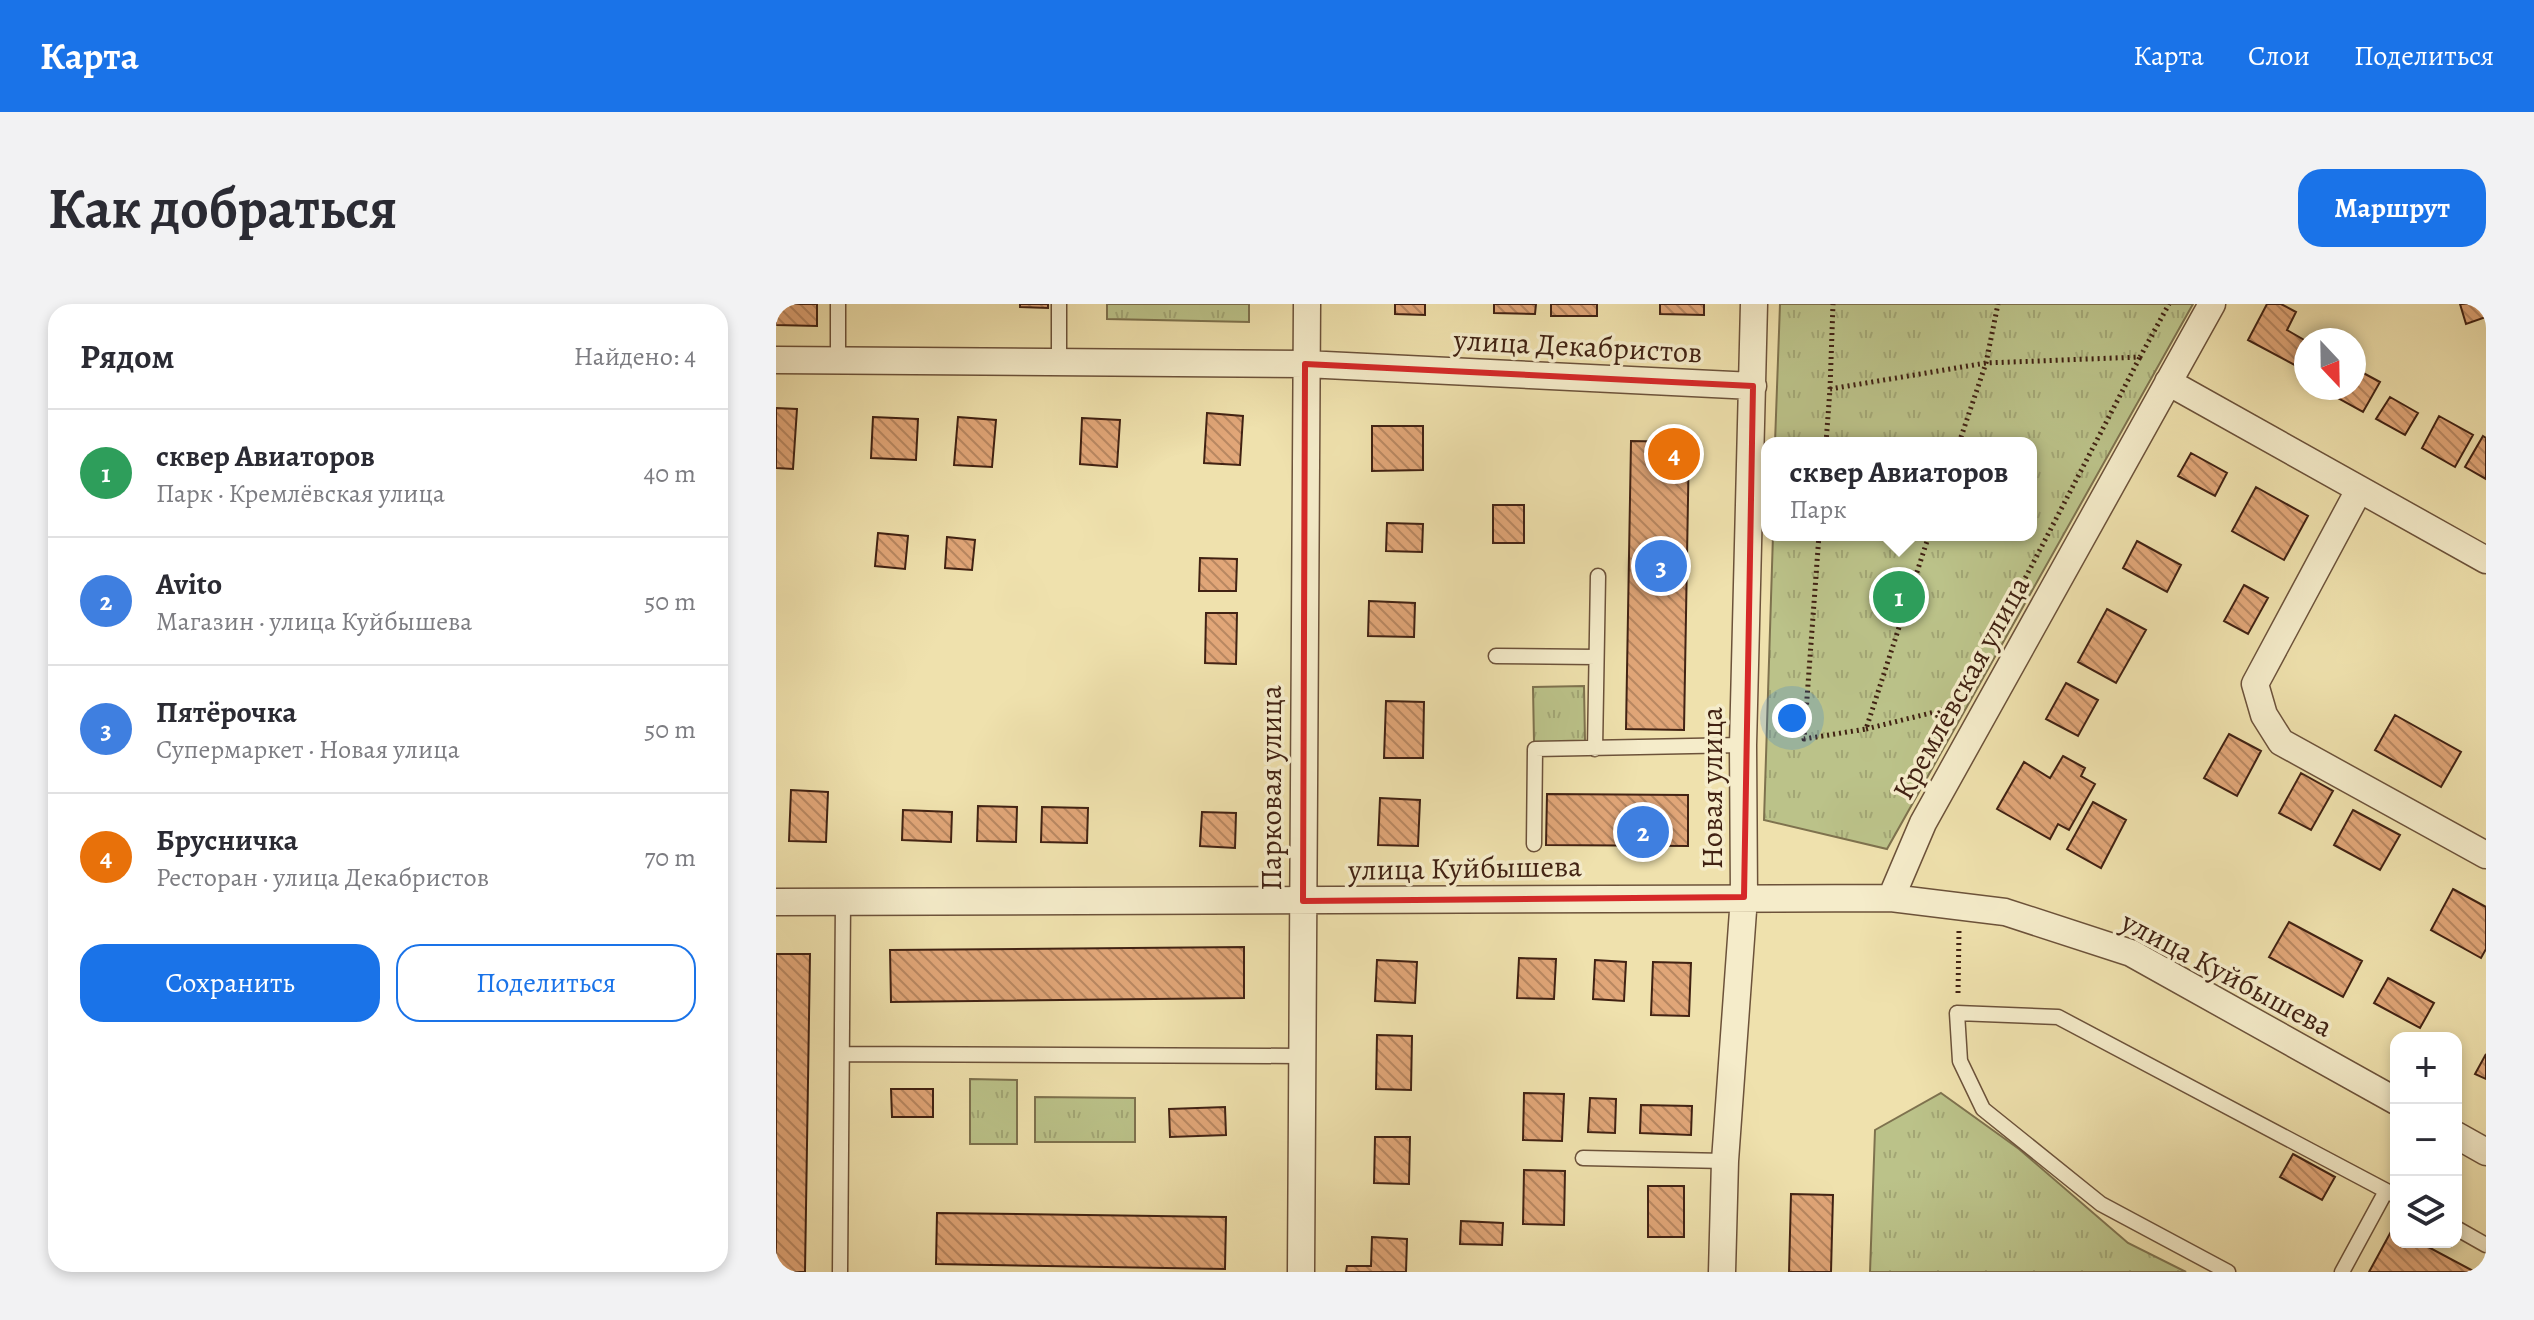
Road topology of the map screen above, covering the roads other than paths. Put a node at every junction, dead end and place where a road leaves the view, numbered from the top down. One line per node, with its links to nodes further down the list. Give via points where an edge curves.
1 (838, 304): 7 (lane)
2 (1059, 304): 8 (lane)
3 (1307, 304): 9 (street, Парковая улица)
4 (1754, 304): 11 (street, Новая улица)
5 (2212, 304): 10 (street, Кремлёвская улица)
6 (776, 360): 7 (street, улица Декабристов)
7 (838, 361): 8 (street, улица Декабристов)
8 (1059, 362): 9 (street, улица Декабристов)
9 (1305, 364): 11 (street, улица Декабристов); 23 (street, Парковая улица)
10 (2168, 382): 12 (street); 22 (street, Кремлёвская улица, via 1923,823)
11 (1753, 386): 17 (street, Новая улица)
12 (2359, 490): 13 (street); 20 (street, via 2255,684 2264,715 2281,742)
13 (2486, 560)
14 (1598, 576): 16 (lane)
15 (1496, 656): 16 (lane)
16 (1596, 657): 18 (lane)
17 (1743, 745): 18 (lane); 21 (street, Новая улица)
18 (1595, 749): 19 (lane, via 1535,749)
19 (1534, 844)
20 (2486, 855)
21 (1744, 897): 22 (street, улица Куйбышева); 23 (street, улица Куйбышева); 32 (street, Новая улица)
22 (1891, 898): 28 (street, улица Куйбышева, via 2005,912 2131,953)
23 (1303, 901): 25 (street, улица Куйбышева); 27 (street, Парковая улица)
24 (776, 902): 25 (street, улица Куйбышева)
25 (843, 903): 26 (lane)
26 (843, 1054): 27 (lane); 37 (lane)
27 (1300, 1056): 38 (street, Парковая улица)
28 (2390, 1098)
29 (2462, 1138): 30 (street)
30 (2486, 1152)
31 (1583, 1158): 32 (lane)
32 (1725, 1161): 39 (street, Новая улица)
33 (2390, 1192): 40 (lane, via 2058,1017 1957,1013 1960,1061 1983,1109 2101,1204)
34 (2390, 1195): 41 (lane)
35 (2462, 1231): 36 (lane)
36 (2486, 1245)
37 (840, 1272)
38 (1301, 1272)
39 (1722, 1272)
40 (2228, 1272)
41 (2342, 1272)

